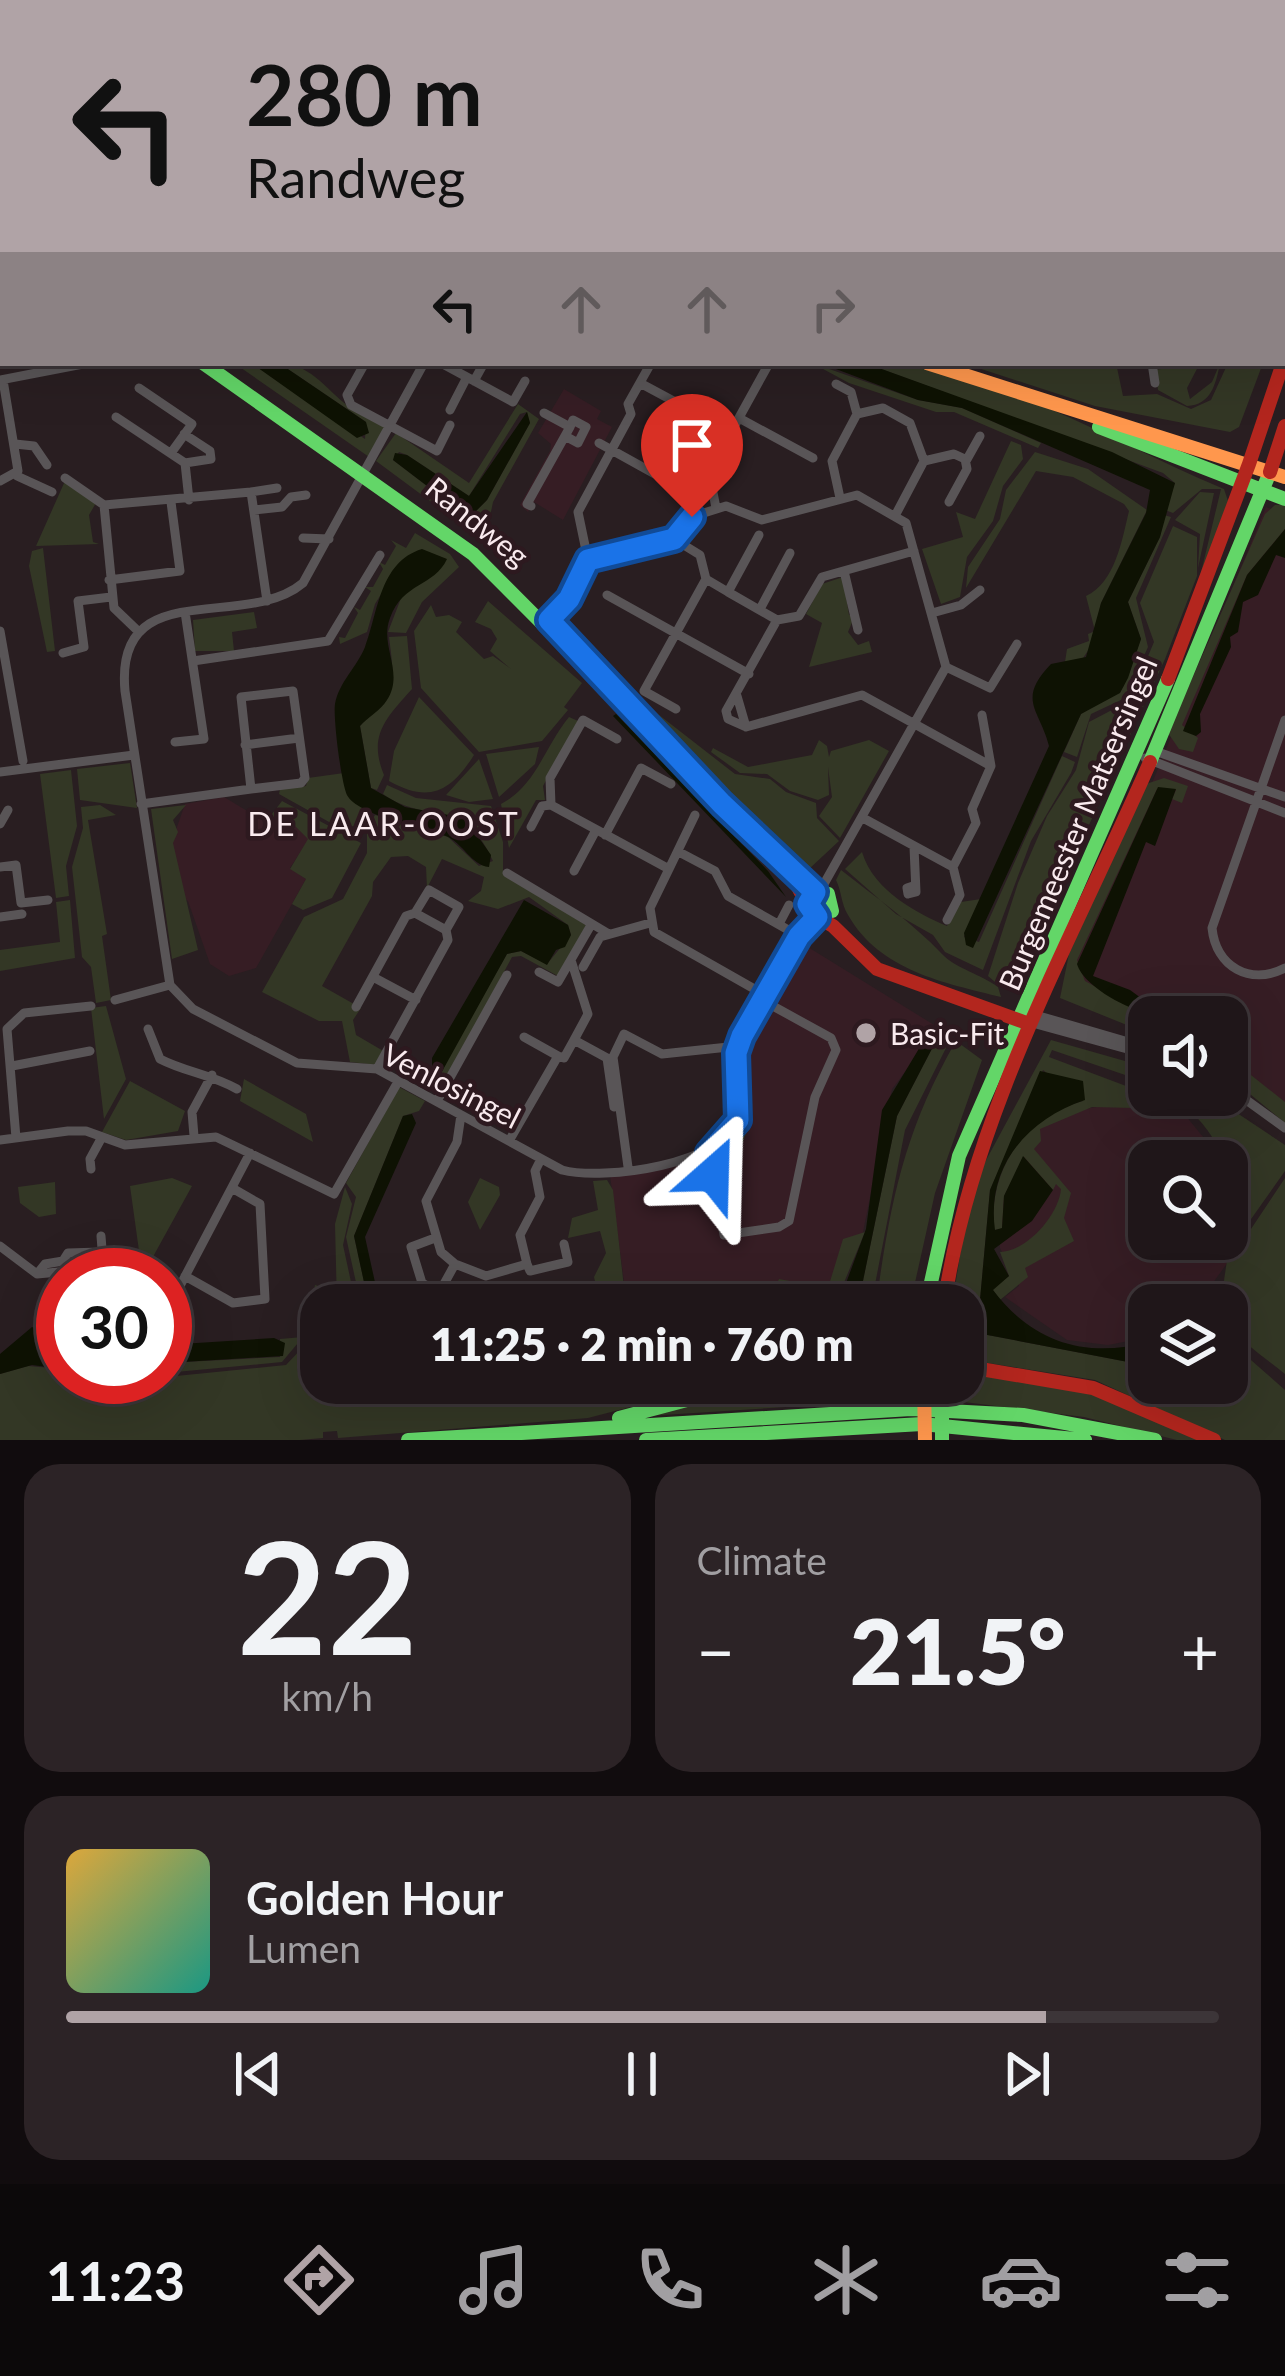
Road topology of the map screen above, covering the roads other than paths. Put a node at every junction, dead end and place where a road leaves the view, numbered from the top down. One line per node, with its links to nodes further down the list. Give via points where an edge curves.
1 (27, 366): 14 (street)
2 (74, 366): 14 (street)
3 (207, 366): 44 (main road, Randweg)
4 (218, 366): 44 (main road, Randweg)
5 (363, 366): 30 (street, via 348,403)
6 (422, 366): 30 (street)
7 (447, 366): 15 (street)
8 (482, 366): 15 (street)
9 (649, 366): 18 (street)
10 (936, 366): 23 (main road)
11 (1152, 366): 19 (street)
12 (1282, 366): 42 (main road, Burgemeester Matsersingel)
13 (767, 367): 27 (street)
14 (29, 376): 16 (street)
15 (471, 379): 17 (street, via 513,402); 22 (street)
16 (1, 380): 35 (street)
17 (525, 380)
18 (640, 382): 32 (street); 36 (street)
19 (1155, 383)
20 (836, 384): 25 (street, via 850,392)
21 (139, 388): 33 (street, via 191,424)
22 (450, 410)
23 (1062, 410): 42 (main road); 50 (main road)
24 (544, 413): 31 (street)
25 (857, 414): 39 (street, via 883,408 910,423); 57 (street, via 832,461)
26 (116, 417): 37 (street)
27 (739, 418): 32 (street); 38 (street)
28 (450, 425): 30 (street, via 437,452)
29 (1285, 426): 46 (main road, Burgemeester Matsersingel)
30 (391, 428): 44 (street)
31 (567, 432): 36 (street, via 573,420); 63 (street)
32 (731, 432): 64 (street, via 707,477)
33 (184, 434): 37 (street); 41 (street, via 211,459)
34 (980, 436): 40 (street)
35 (15, 443): 43 (street, via 34,446); 47 (street)
36 (612, 450): 52 (street); 74 (street, via 578,512)
37 (171, 453): 41 (street)
38 (813, 458)
39 (930, 460): 40 (street, via 954,454); 45 (street); 66 (street)
40 (966, 461): 45 (street)
41 (185, 463): 59 (street)
42 (1249, 464): 46 (main road); 50 (main road, Burgemeester Matsersingel)
43 (46, 465)
44 (367, 473): 69 (street); 87 (main road, Randweg, via 477,549)
45 (964, 474): 61 (street)
46 (1277, 475): 55 (main road, Burgemeester Matsersingel)
47 (17, 476): 49 (street); 54 (street)
48 (65, 478): 62 (street)
49 (0, 481)
50 (1243, 485): 55 (main road); 106 (main road, Burgemeester Matsersingel)
51 (277, 488): 53 (street)
52 (682, 489)
53 (251, 491): 59 (street); 65 (street)
54 (52, 492)
55 (1263, 492): 58 (main road); 106 (main road, Burgemeester Matsersingel)
56 (307, 495): 65 (street)
57 (840, 499): 64 (street, via 762,520); 66 (street, via 862,496)
58 (1285, 499)
59 (189, 500): 60 (street)
60 (171, 502): 62 (street); 77 (street, via 180,571)
61 (949, 502)
62 (104, 505): 77 (street)
63 (531, 506)
64 (716, 508): 70 (street, via 688,518)
65 (254, 511): 82 (street)
66 (896, 514): 71 (street)
67 (759, 535): 79 (street)
68 (303, 538): 69 (street)
69 (329, 539): 82 (street, via 303,584)
70 (674, 539): 74 (street); 76 (street, via 700,555)
71 (914, 551): 75 (street); 85 (street)
72 (790, 553): 83 (street)
73 (380, 555): 94 (street, via 328,641)
74 (588, 560): 87 (street, via 569,599)
75 (844, 571): 86 (street, via 818,580 799,616); 88 (street)
76 (706, 579): 79 (street); 91 (street)
77 (109, 580): 81 (street)
78 (976, 587): 85 (street, via 968,601)
79 (728, 592): 83 (street)
80 (607, 595): 91 (street)
81 (111, 597): 90 (street, via 116,614); 93 (street, via 78,601 84,647)
82 (266, 601): 84 (street)
83 (760, 608): 86 (street)
84 (185, 612): 90 (street); 94 (street)
85 (932, 613): 96 (street)
86 (777, 620): 97 (street)
87 (546, 622): 135 (main road, Randweg)
88 (858, 630)
89 (0, 631): 95 (street)
90 (139, 632): 107 (street, via 124,674)
91 (676, 634): 97 (street); 98 (street, via 644,691)
92 (1017, 644): 96 (street, via 990,688)
93 (63, 653)
94 (193, 661): 104 (street, via 204,739)
95 (2, 667): 108 (street)
96 (946, 667): 101 (street)
97 (748, 674): 101 (street, via 737,696 746,727 862,695)
98 (676, 709)
99 (982, 715): 109 (street)
100 (1285, 721): 113 (street)
101 (916, 724): 109 (street); 120 (street)
102 (299, 738): 105 (street); 105 (street, via 292,691 241,697); 112 (street, via 301,783)
103 (617, 740): 116 (street, via 583,720 550,778)
104 (175, 742)
105 (245, 745): 112 (street)
106 (1146, 754): 113 (street); 161 (main road, Burgemeester Matsersingel); 161 (main road, Burgemeester Matsersingel)
107 (134, 755): 110 (street); 115 (street)
108 (23, 761)
109 (991, 766): 127 (street, via 972,809 976,824)
110 (0, 772)
111 (671, 784): 123 (street, via 641,768)
112 (251, 789): 115 (street)
113 (1257, 794): 114 (street); 118 (street); 149 (street, via 1213,938 1235,970 1250,976)
114 (1285, 797)
115 (141, 804): 153 (street)
116 (551, 805): 122 (street); 123 (street)
117 (8, 810): 121 (street)
118 (1285, 813)
119 (695, 815): 125 (street)
120 (863, 818): 124 (street); 135 (street)
121 (0, 824)
122 (531, 827)
123 (601, 832): 128 (street); 129 (street)
124 (914, 847): 127 (street); 133 (street)
125 (679, 852): 128 (street); 143 (street, via 715,871 728,896)
126 (0, 867): 131 (street, via 16,865)
127 (953, 867): 140 (street, via 960,895)
128 (669, 869): 141 (street)
129 (574, 871)
130 (507, 873): 142 (street)
131 (18, 877): 132 (street); 134 (street, via 21,903)
132 (0, 880)
133 (913, 886)
134 (47, 900)
135 (819, 904): 146 (street); 157 (main road, Randweg, via 889,973)
136 (789, 905): 143 (street)
137 (22, 914): 139 (street)
138 (416, 914): 144 (street); 144 (street, via 429,890 459,907); 152 (street, via 406,916)
139 (0, 917)
140 (947, 920)
141 (650, 923): 145 (street); 154 (street)
142 (590, 925): 145 (street); 147 (street)
143 (779, 925): 146 (street)
144 (446, 930): 156 (street)
145 (609, 934): 148 (street)
146 (799, 936): 154 (street)
147 (571, 960): 150 (street, via 558,982); 166 (street, via 588,1014)
148 (584, 967)
149 (1285, 968)
150 (538, 971)
151 (507, 975): 177 (street)
152 (373, 977): 156 (street); 159 (street)
153 (170, 985): 155 (street); 172 (street, Venlosingel, via 193,1009 297,1063)
154 (763, 998): 167 (street); 186 (street, via 831,1037 836,1049 815,1096 789,1221 724,1235)
155 (121, 999)
156 (416, 1000): 172 (street)
157 (970, 1004): 160 (main road, Randweg); 161 (main road, Randweg)
158 (91, 1006): 163 (street, via 24,1012)
159 (356, 1007)
160 (1004, 1018): 161 (main road, Randweg); 165 (main road)
161 (1030, 1019): 165 (main road, Burgemeester Matsersingel); 168 (street); 204 (main road, Burgemeester Matsersingel, via 964,1191)
162 (148, 1028): 173 (street, via 160,1059)
163 (3, 1030): 171 (street)
164 (524, 1037): 170 (street)
165 (1013, 1038): 203 (main road, Burgemeester Matsersingel, via 959,1156)
166 (574, 1040): 170 (street); 188 (street, via 607,1058)
167 (738, 1046): 186 (street, via 738,1120); 188 (street, via 662,1054 625,1034 613,1057)
168 (1128, 1046)
169 (90, 1051): 171 (street)
170 (558, 1056): 184 (street)
171 (12, 1066): 182 (street)
172 (377, 1069): 174 (street, Venlosingel)
173 (212, 1075): 175 (street); 180 (street, via 192,1112)
174 (399, 1080): 177 (street, Venlosingel); 185 (street, via 334,1194)
175 (237, 1089)
176 (1248, 1101): 179 (street)
177 (437, 1102): 178 (street, Venlosingel)
178 (461, 1115): 184 (street, Venlosingel); 192 (street, via 457,1142 427,1196)
179 (1285, 1128)
180 (194, 1136): 181 (street, via 125,1145); 185 (street, via 216,1136)
181 (102, 1137): 182 (street, via 68,1131); 189 (street)
182 (16, 1138): 183 (street)
183 (0, 1141)
184 (509, 1141): 187 (street, Venlosingel)
185 (250, 1153): 190 (street)
186 (709, 1153): 188 (street, Venlosingel)
187 (541, 1159): 188 (street, Venlosingel, via 574,1173); 198 (street, via 540,1197 520,1235)
188 (625, 1168)
189 (91, 1169)
190 (232, 1188): 196 (street); 200 (street, via 260,1204 265,1299 233,1303)
191 (100, 1236): 195 (street)
192 (436, 1238): 197 (street); 201 (street, via 411,1247)
193 (564, 1244): 198 (street, via 568,1262 530,1271)
194 (0, 1246): 199 (street)
195 (100, 1248)
196 (192, 1263)
197 (455, 1264): 198 (street, via 487,1276); 202 (street)
198 (527, 1264)
199 (36, 1273)
200 (192, 1280)
201 (423, 1284)
202 (447, 1284)
203 (931, 1284)
204 (948, 1284)
205 (984, 1368): 216 (main road, via 1099,1387)
206 (671, 1404): 209 (main road)
207 (924, 1404): 212 (main road, bridge)
208 (942, 1404): 213 (main road, bridge)
209 (574, 1429): 210 (main road); 215 (main road, via 911,1409 1023,1415)
210 (408, 1440)
211 (646, 1440): 214 (main road, via 922,1424)
212 (925, 1440)
213 (942, 1440)
214 (1085, 1440)
215 (1155, 1440)
216 (1214, 1440)

